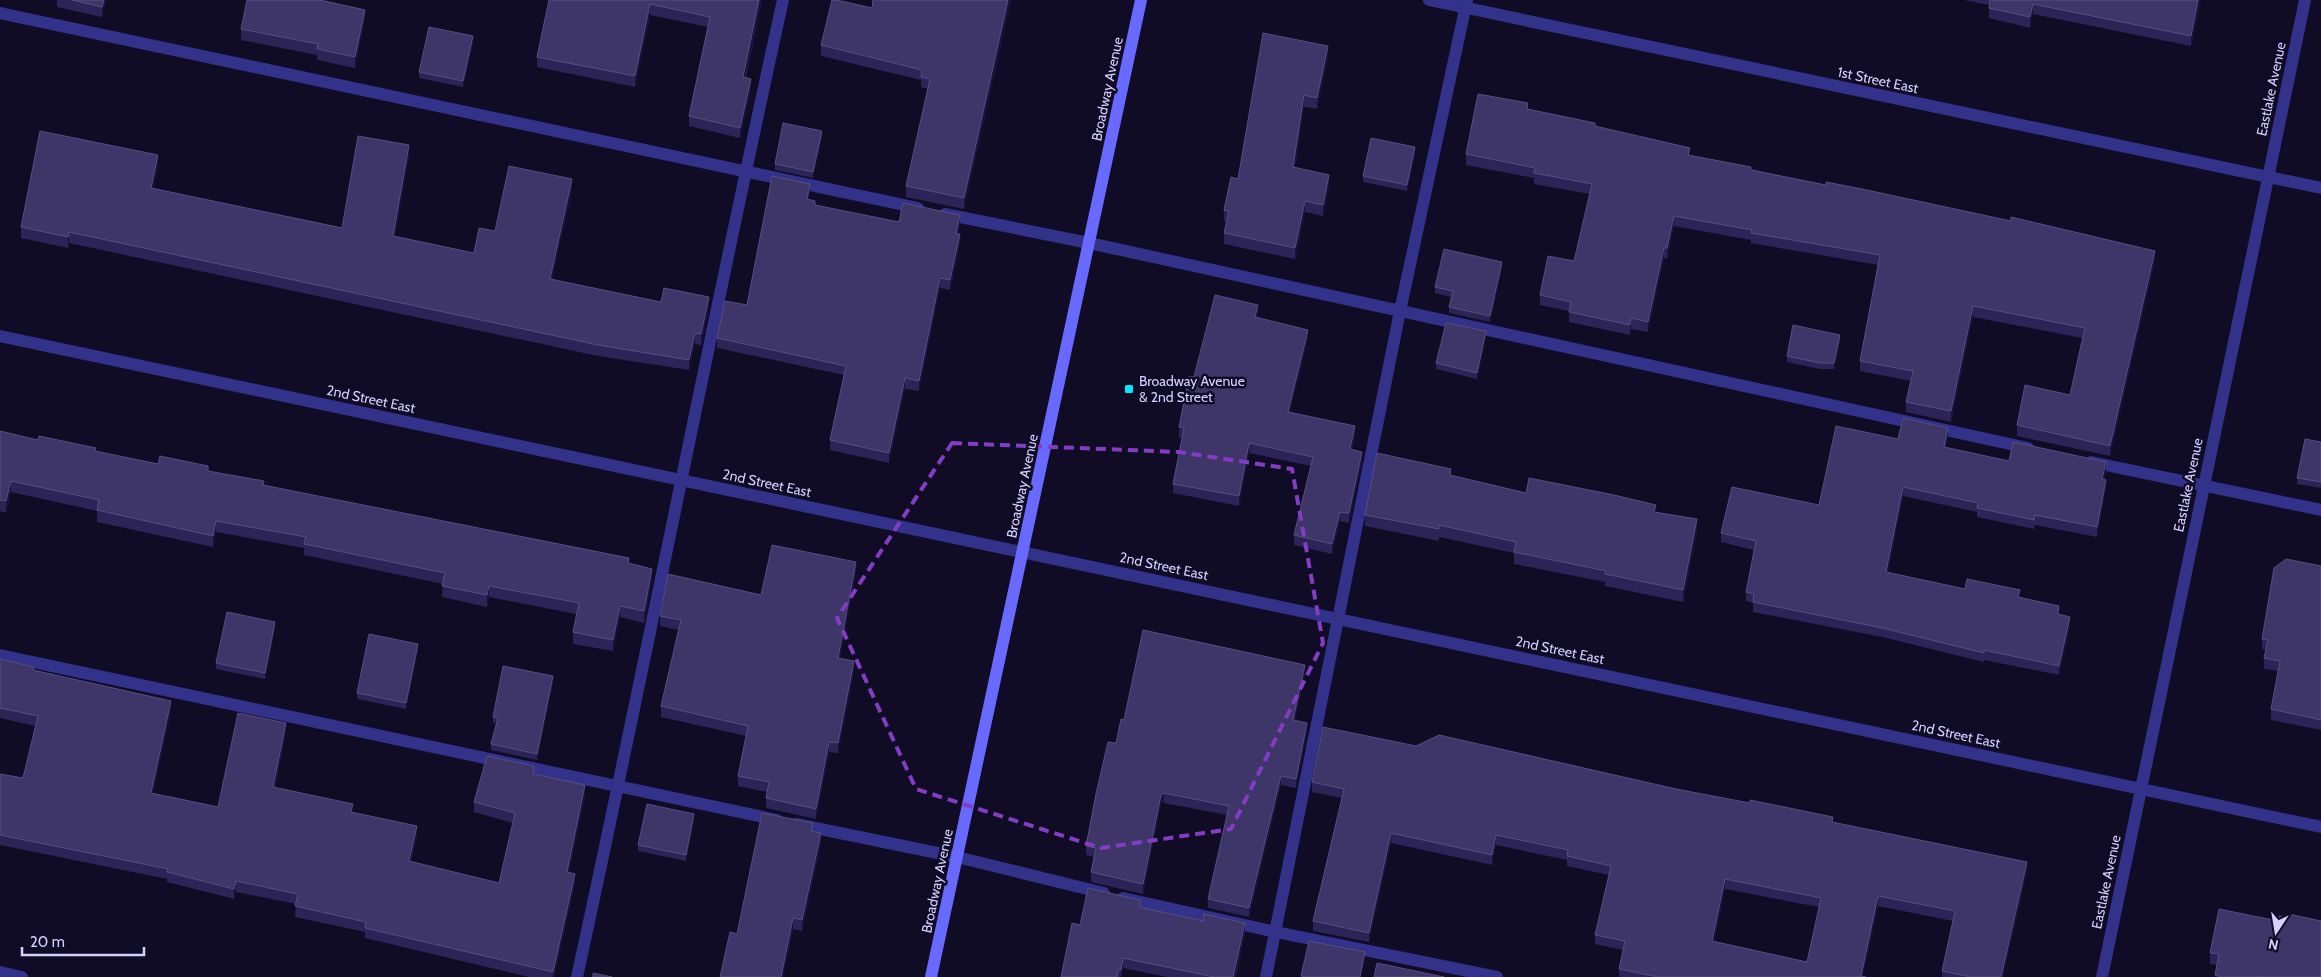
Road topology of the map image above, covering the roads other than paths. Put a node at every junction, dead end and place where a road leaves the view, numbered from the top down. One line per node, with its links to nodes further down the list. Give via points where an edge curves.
1 (783, 0): 7 (street)
2 (1141, 0): 10 (main road, Broadway Avenue)
3 (1429, 0): 5 (street, 1st Street East)
4 (2305, 0): 8 (street, Eastlake Avenue)
5 (1466, 4): 8 (street, 1st Street East); 11 (street)
6 (0, 13): 7 (street)
7 (744, 172): 10 (street); 15 (street)
8 (2269, 177): 9 (street, 1st Street East); 16 (street, Eastlake Avenue)
9 (2321, 188)
10 (1089, 243): 11 (street); 18 (main road, Broadway Avenue)
11 (1400, 311): 13 (street); 19 (street)
12 (0, 336): 15 (street, 2nd Street East)
13 (2038, 450)
14 (2077, 459): 16 (street)
15 (682, 480): 18 (street, 2nd Street East); 21 (street)
16 (2203, 486): 17 (street); 22 (street, Eastlake Avenue)
17 (2321, 510)
18 (1024, 551): 19 (street, 2nd Street East); 24 (main road, Broadway Avenue)
19 (1338, 618): 22 (street, 2nd Street East); 25 (street)
20 (0, 655): 21 (street)
21 (619, 787): 24 (street); 28 (street)
22 (2141, 789): 23 (street, 2nd Street East); 32 (street, Eastlake Avenue)
23 (2321, 827)
24 (957, 857): 25 (street); 29 (main road, Broadway Avenue)
25 (1276, 932): 30 (street); 31 (street)
26 (0, 972): 27 (street)
27 (22, 977)
28 (577, 977)
29 (931, 977)
30 (1266, 977)
31 (1497, 977)
32 (2102, 977)

